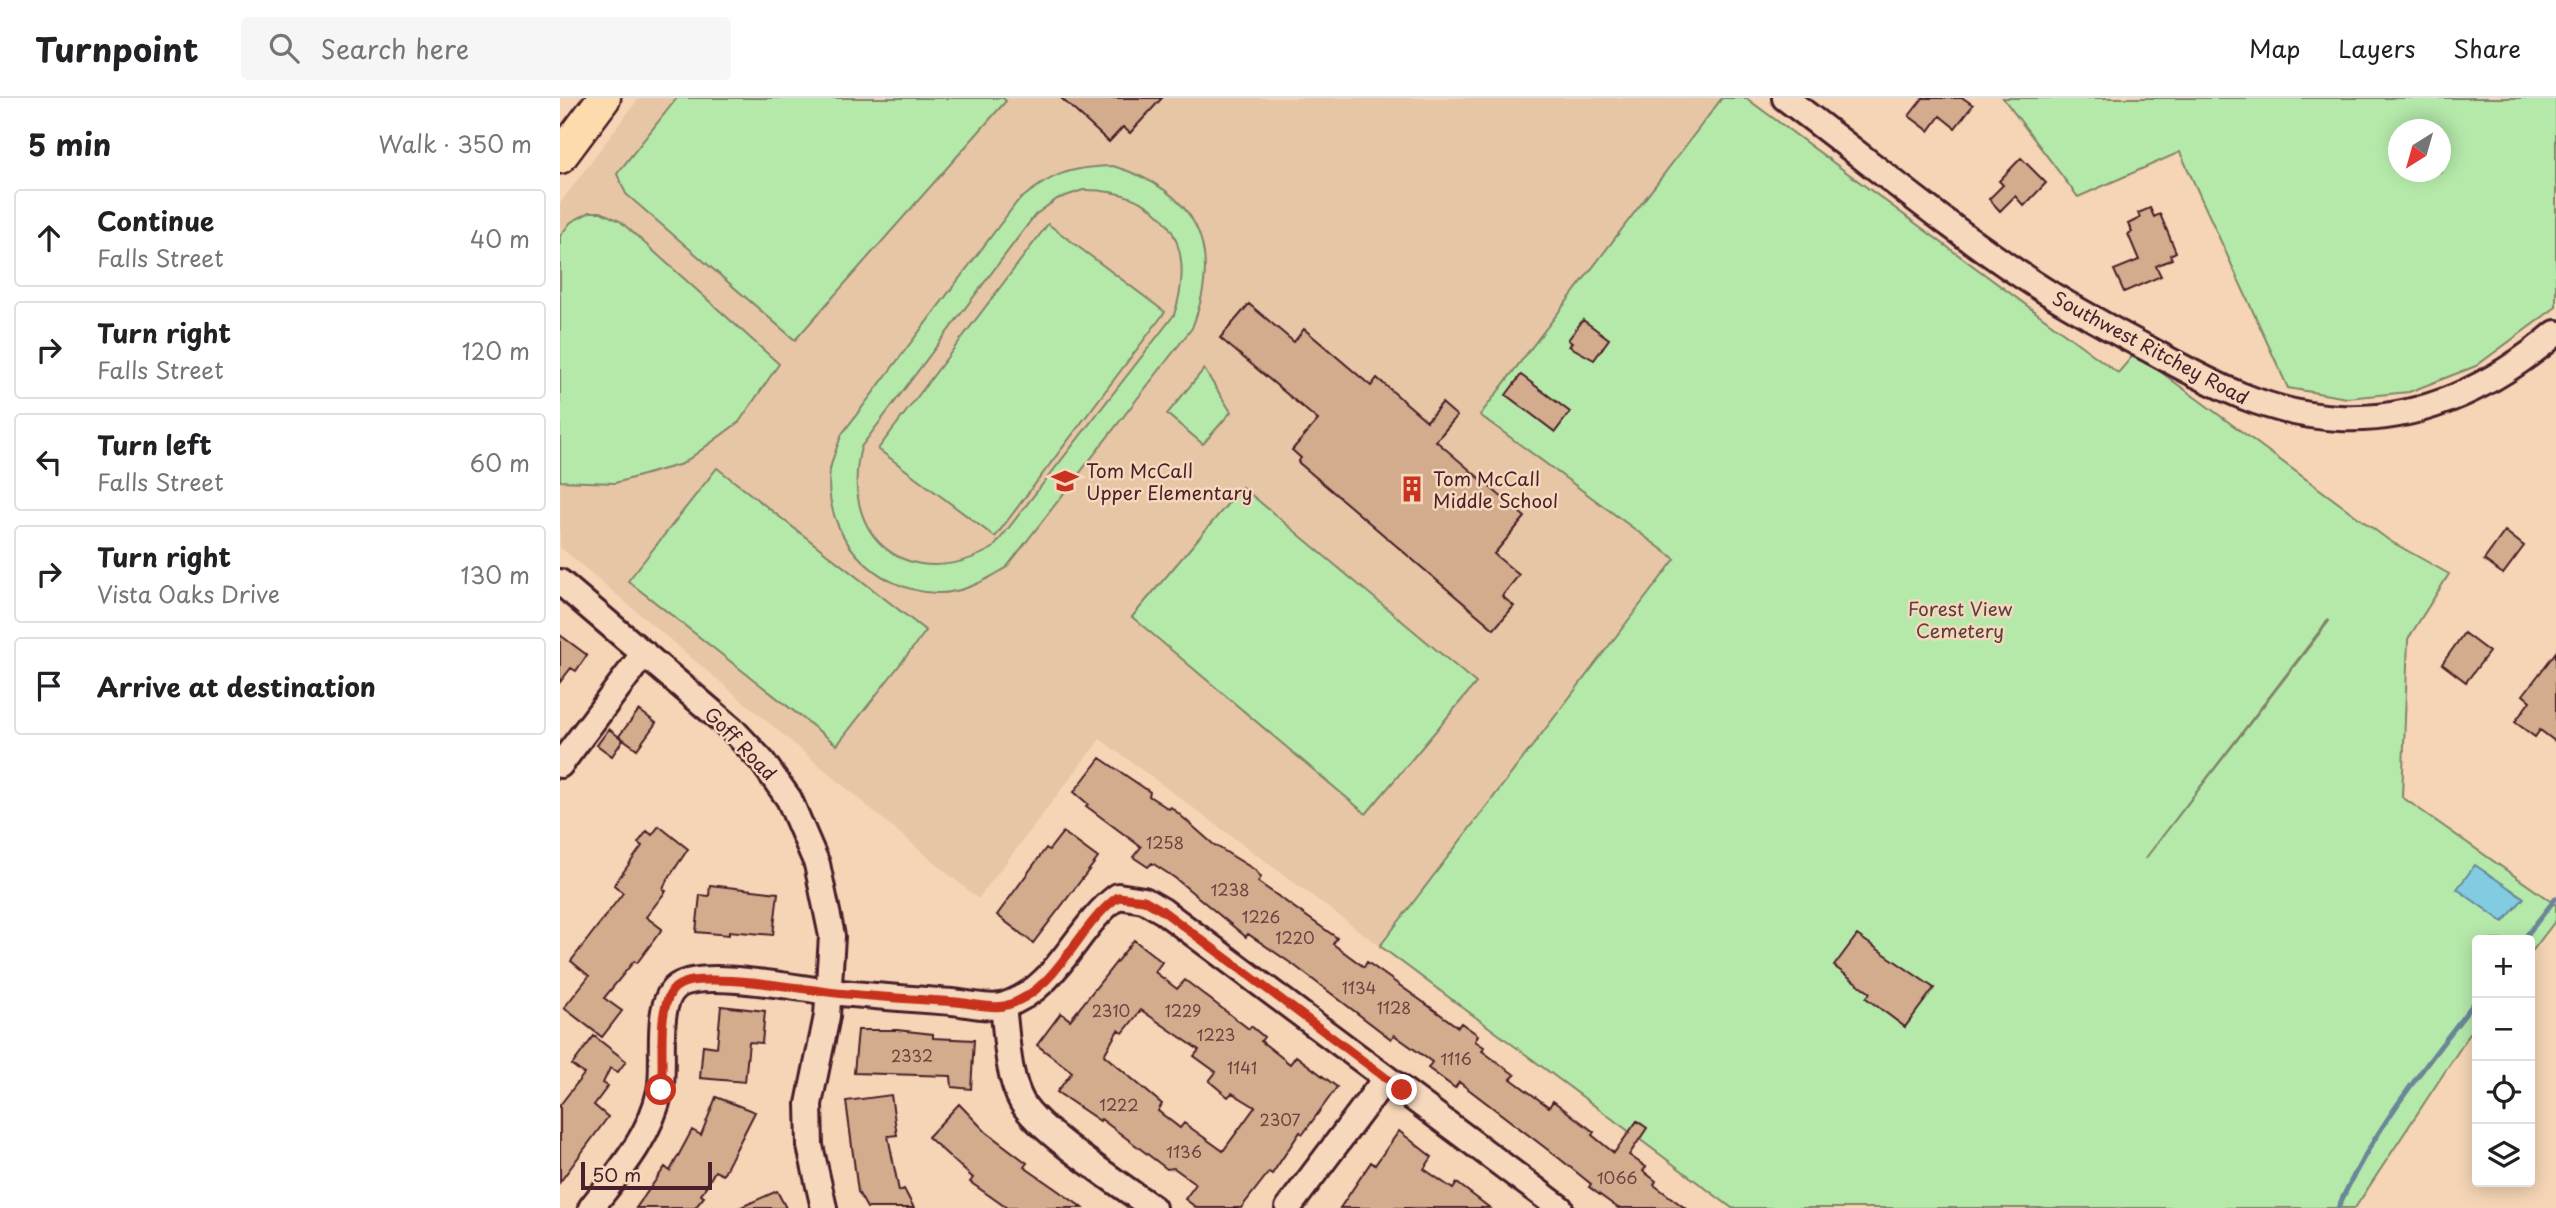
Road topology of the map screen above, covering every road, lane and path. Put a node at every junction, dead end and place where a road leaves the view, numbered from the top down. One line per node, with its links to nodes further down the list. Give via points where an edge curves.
1 (604, 98): 3 (main road)
2 (1785, 98): 4 (street, Southwest Ritchey Road, via 2037,286 2196,375 2260,404 2342,419 2399,414 2476,389)
3 (560, 157)
4 (2556, 333)
5 (560, 582): 6 (street, Goff Road)
6 (644, 653): 7 (street); 8 (street, Goff Road, via 732,729 784,789 817,864 832,936)
7 (560, 765)
8 (830, 992): 9 (street); 12 (street, via 703,979 673,989 664,1015 664,1065 654,1114 643,1138); 13 (street, Goff Road, via 809,1104 810,1146)
9 (1003, 1006): 10 (street, via 1033,991 1106,905 1118,897 1144,900); 14 (street, via 1013,1075 1022,1102 1040,1124)
10 (1386, 1077): 11 (street); 15 (street)
11 (1553, 1206)
12 (591, 1208)
13 (824, 1208)
14 (1153, 1208)
15 (1288, 1208)

